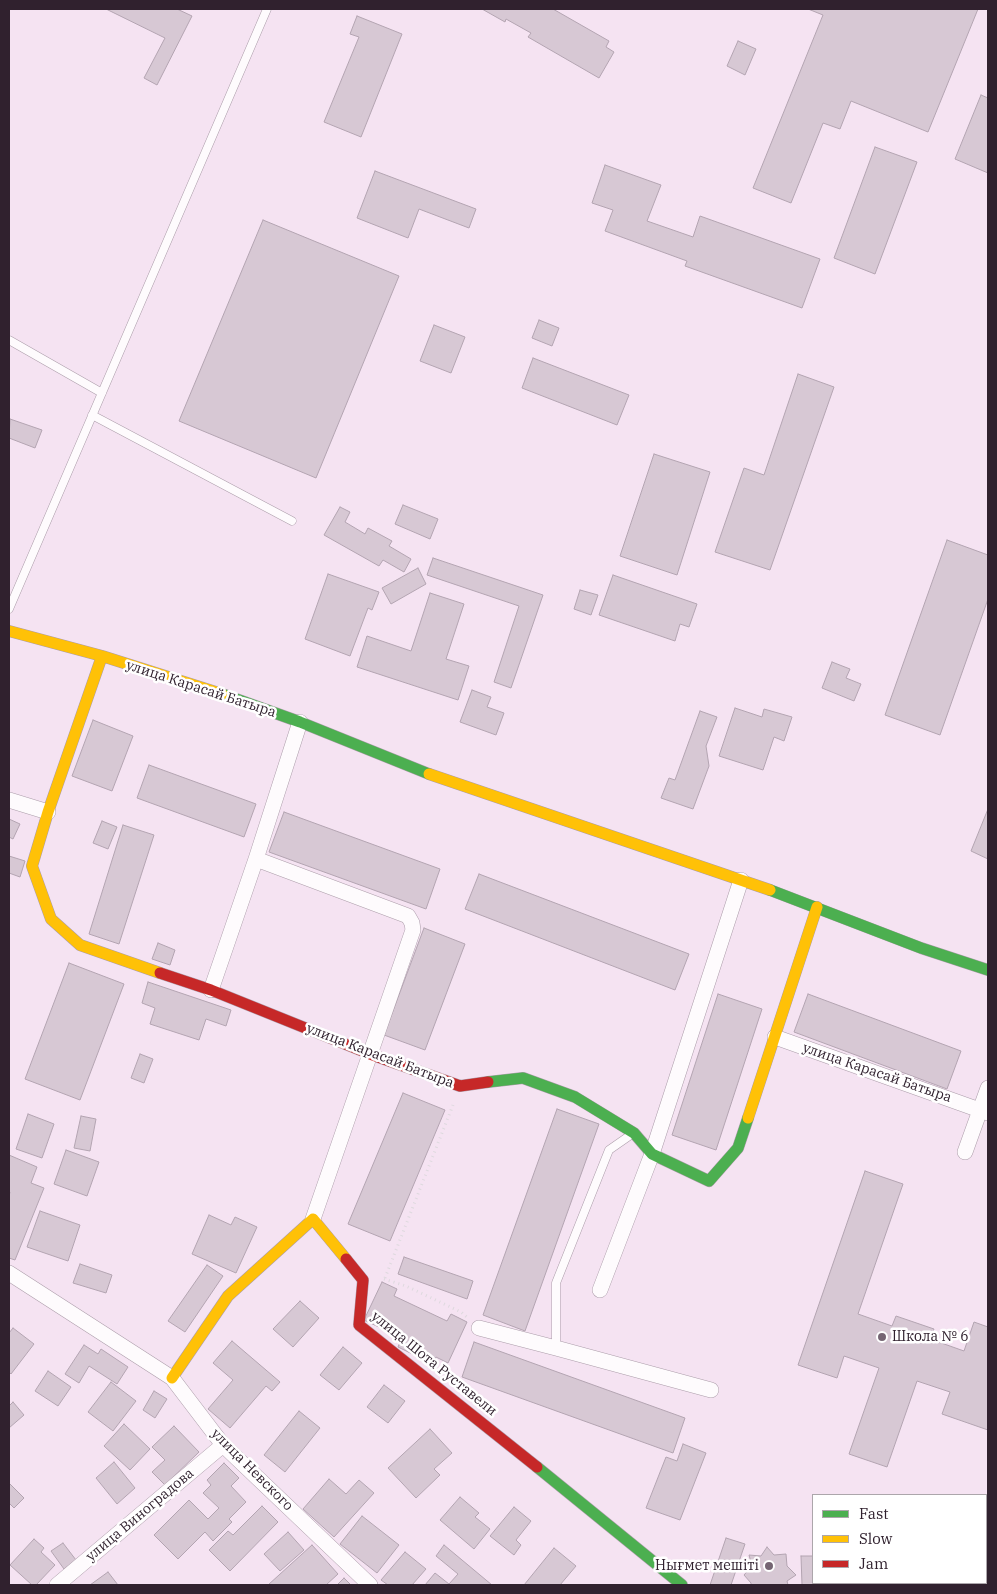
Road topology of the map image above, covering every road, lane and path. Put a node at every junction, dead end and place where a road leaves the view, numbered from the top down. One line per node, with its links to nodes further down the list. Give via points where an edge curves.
1 (267, 9): 3 (lane)
2 (9, 340): 3 (lane)
3 (102, 392): 4 (lane)
4 (92, 415): 5 (lane); 6 (lane)
5 (292, 521)
6 (9, 609)
7 (9, 631): 8 (street, улица Карасай Батыра)
8 (102, 656): 9 (street, улица Карасай Батыра); 11 (street, улица Карасай Батыра)
9 (300, 722): 12 (street); 13 (street, улица Карасай Батыра, via 432,775)
10 (9, 800): 11 (street)
11 (48, 812): 16 (street, улица Карасай Батыра, via 32,866 52,919 80,946)
12 (256, 859): 16 (street); 18 (street, via 408,916 413,930)
13 (741, 880): 14 (street, улица Карасай Батыра); 24 (street)
14 (817, 907): 15 (street, улица Карасай Батыра, via 920,948); 17 (street, улица Карасай Батыра)
15 (988, 970)
16 (211, 990): 18 (street, улица Карасай Батыра)
17 (775, 1037): 21 (street, улица Карасай Батыра); 24 (street, улица Карасай Батыра, via 738,1148 708,1181)
18 (370, 1054): 19 (street, улица Карасай Батыра); 25 (street)
19 (460, 1086): 22 (street, улица Карасай Батыра, via 523,1078 575,1097); 27 (path)
20 (988, 1088): 21 (street)
21 (984, 1111): 23 (street)
22 (634, 1133): 24 (street, улица Карасай Батыра); 31 (lane, via 609,1150 556,1283)
23 (965, 1152)
24 (652, 1154): 29 (street)
25 (313, 1219): 28 (street); 32 (street, via 228,1296)
26 (9, 1273): 32 (street, улица Невского)
27 (385, 1278): 28 (path); 30 (path, via 461,1312)
28 (363, 1280): 37 (street, улица Шота Руставели, via 359,1324)
29 (600, 1290)
30 (479, 1328): 31 (street)
31 (556, 1348): 33 (street)
32 (172, 1378): 34 (street, улица Невского)
33 (711, 1390)
34 (223, 1445): 35 (street, улица Виноградова); 36 (street, улица Невского)
35 (57, 1585)
36 (370, 1585)
37 (682, 1585)

